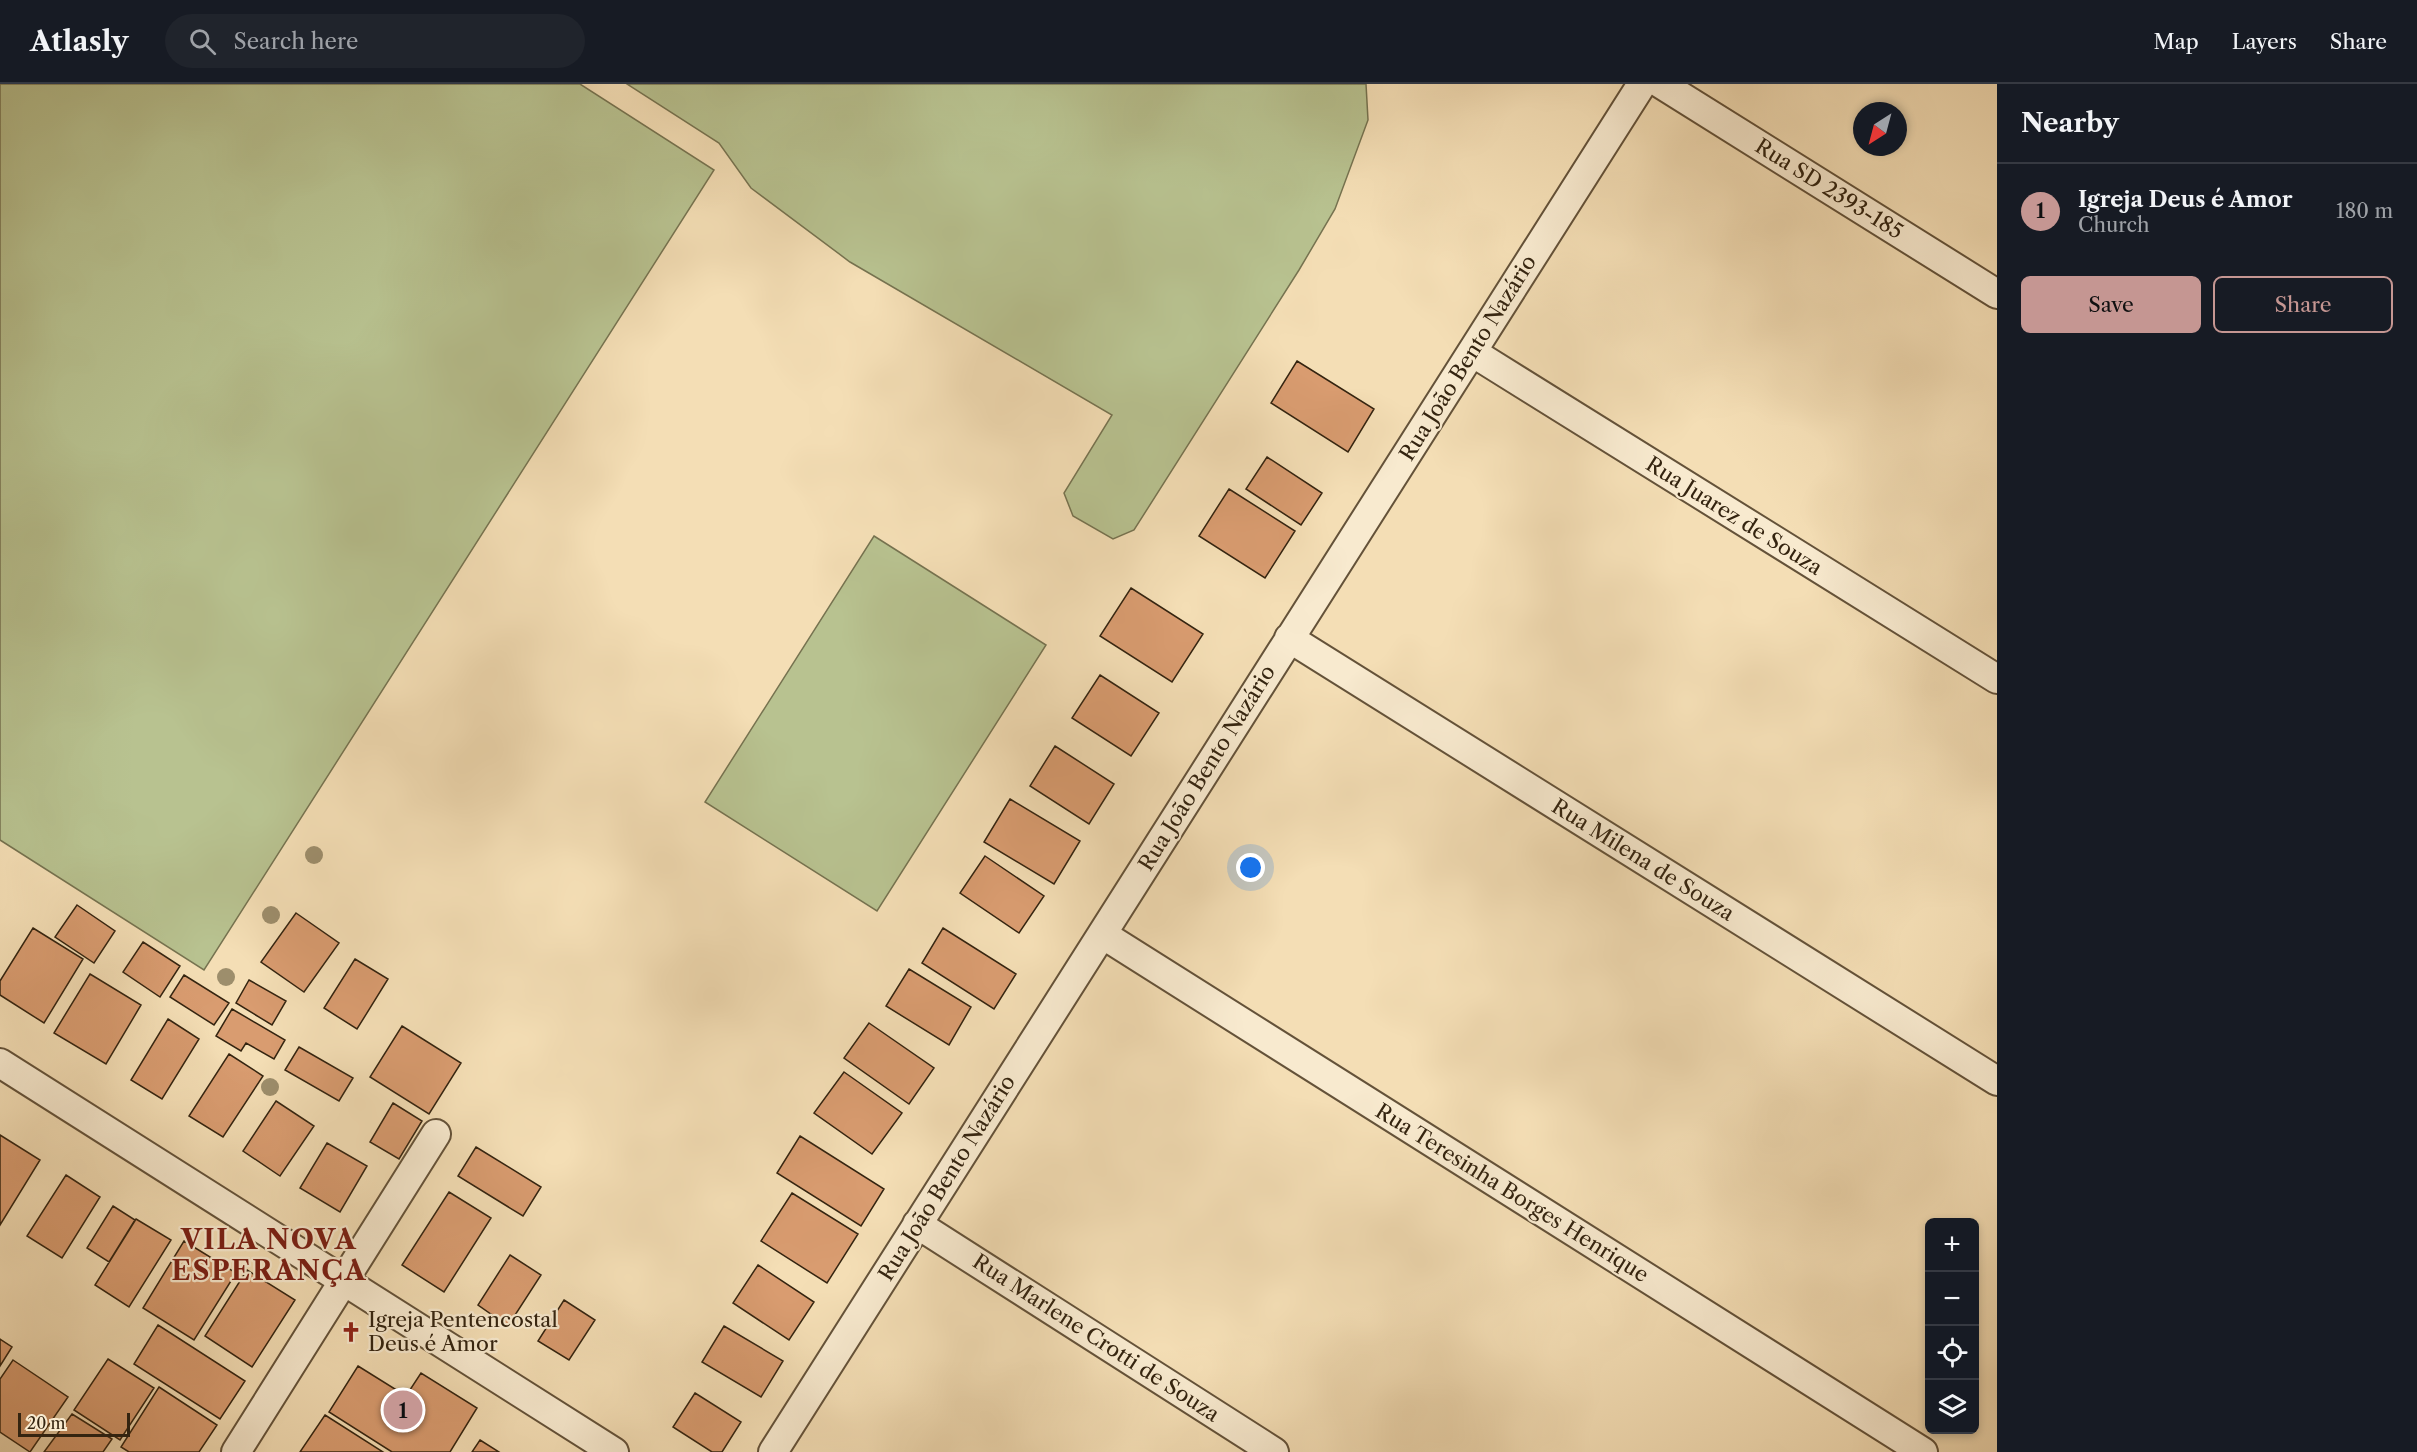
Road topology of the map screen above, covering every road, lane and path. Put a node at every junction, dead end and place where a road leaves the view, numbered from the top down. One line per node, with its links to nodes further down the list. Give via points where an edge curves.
1 (1642, 84): 4 (street, Rua João Bento Nazário)
2 (1661, 84): 3 (street, Rua SD 2393-185)
3 (1997, 294)
4 (1472, 352): 5 (street, Rua João Bento Nazário); 6 (street, Rua Juarez de Souza)
5 (1289, 638): 7 (street, Rua João Bento Nazário); 9 (street, Rua Milena de Souza)
6 (1997, 679)
7 (1102, 934): 11 (street, Rua João Bento Nazário); 17 (street, Rua Teresinha Borges Henrique)
8 (0, 1063): 12 (street)
9 (1997, 1081)
10 (436, 1134): 12 (street)
11 (918, 1224): 15 (street, Rua João Bento Nazário); 16 (street, Rua Marlene Crotti de Souza)
12 (344, 1281): 13 (street); 14 (street)
13 (236, 1452)
14 (614, 1452)
15 (773, 1452)
16 (1274, 1452)
17 (1923, 1452)

